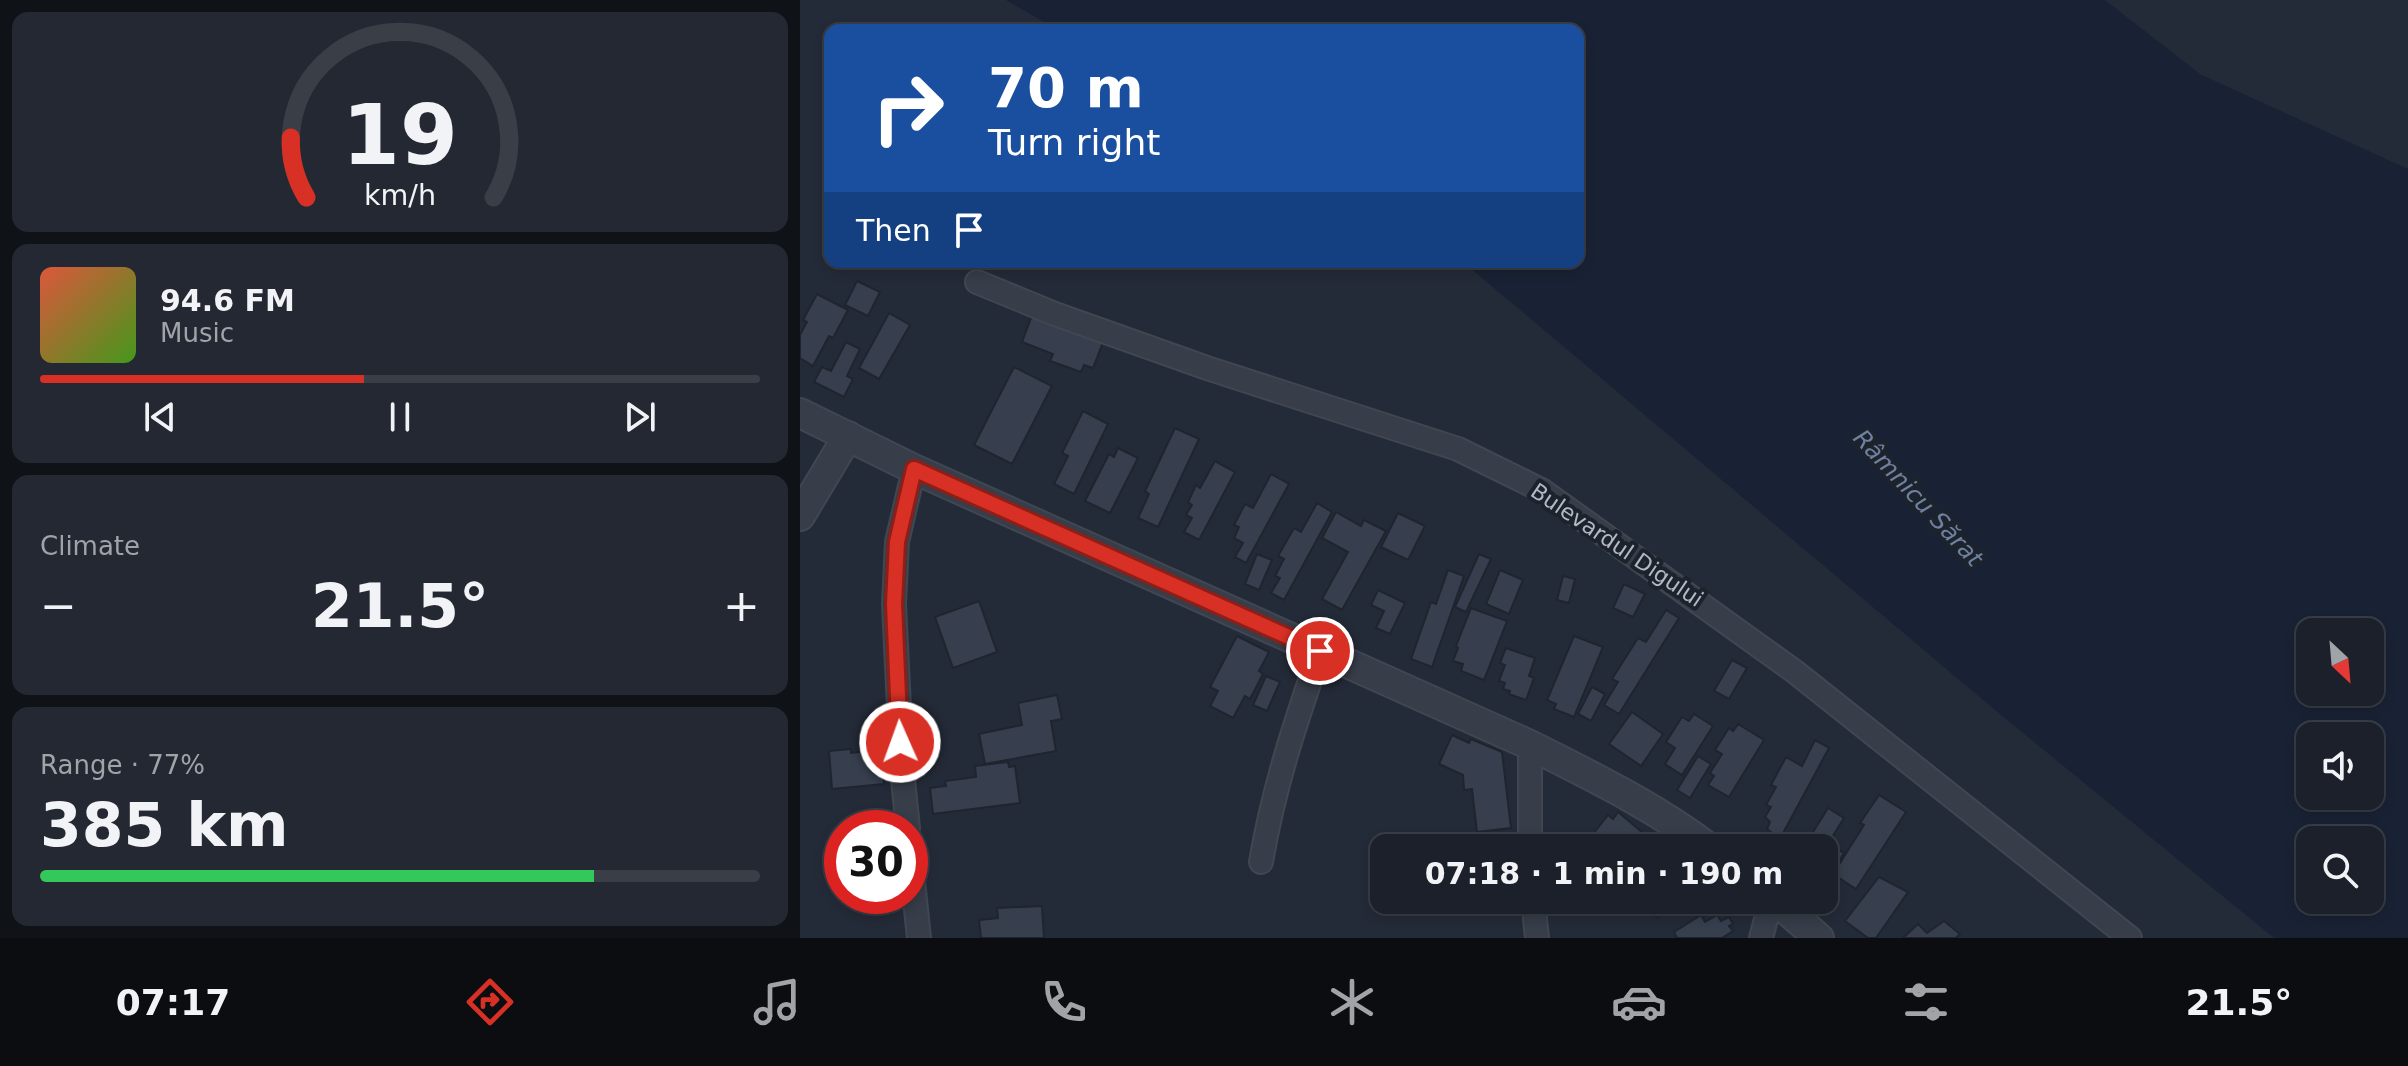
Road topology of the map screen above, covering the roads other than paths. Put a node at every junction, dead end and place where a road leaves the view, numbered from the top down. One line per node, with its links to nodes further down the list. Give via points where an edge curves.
1 (977, 282): 20 (street, Bulevardul Digului, via 1207,368 1458,449 1543,491 1794,671)
2 (800, 413): 3 (street)
3 (848, 436): 4 (street); 5 (street)
4 (914, 469): 6 (street); 8 (street, via 897,542 894,604)
5 (800, 516)
6 (1320, 651): 7 (street); 11 (street, via 1282,762)
7 (1530, 745): 9 (street); 10 (street)
8 (906, 810)
9 (1530, 834)
10 (1689, 834)
11 (1261, 862)
12 (916, 914): 16 (street)
13 (1534, 914): 17 (street)
14 (1769, 914): 18 (street)
15 (1790, 914): 19 (street)
16 (919, 938)
17 (1537, 938)
18 (1761, 938)
19 (1819, 938)
20 (2130, 938)

